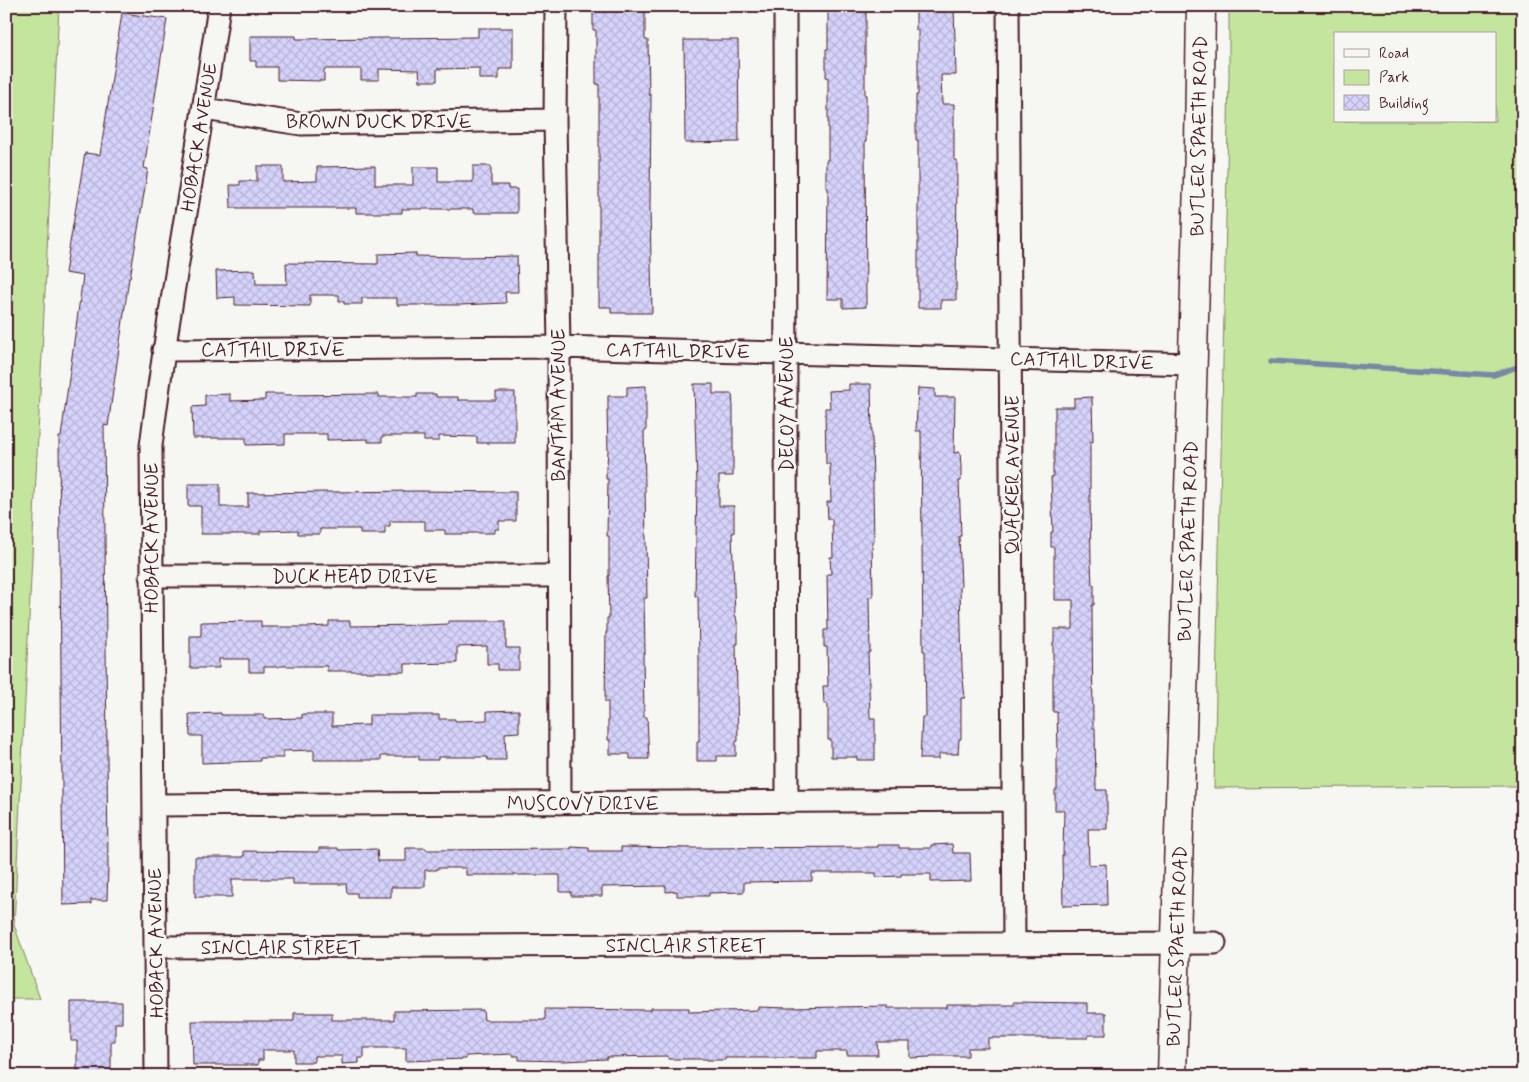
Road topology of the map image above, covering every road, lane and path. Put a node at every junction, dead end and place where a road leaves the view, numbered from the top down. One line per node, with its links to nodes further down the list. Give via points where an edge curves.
1 (218, 6): 6 (street, HOBACK AVENUE)
2 (556, 6): 7 (street, BANTAM AVENUE)
3 (785, 6): 10 (street, DECOY AVENUE)
4 (1008, 6): 11 (street, QUACKER AVENUE)
5 (1201, 6): 12 (main road, BUTLER SPAETH ROAD)
6 (204, 108): 7 (street, BROWN DUCK DRIVE, via 301,124); 9 (street, HOBACK AVENUE)
7 (555, 120): 8 (street, BANTAM AVENUE)
8 (559, 347): 9 (street, CATTAIL DRIVE); 10 (street, CATTAIL DRIVE); 14 (street, BANTAM AVENUE)
9 (162, 350): 13 (street, HOBACK AVENUE, via 150,446)
10 (786, 352): 11 (street, CATTAIL DRIVE); 16 (street, DECOY AVENUE)
11 (1011, 358): 12 (street, CATTAIL DRIVE); 15 (street, QUACKER AVENUE)
12 (1192, 364): 19 (main road, BUTLER SPAETH ROAD)
13 (151, 576): 14 (street, DUCK HEAD DRIVE); 18 (street, HOBACK AVENUE)
14 (559, 576): 17 (street, BANTAM AVENUE)
15 (1013, 800): 16 (street, MUSCOVY DRIVE); 21 (street, QUACKER AVENUE)
16 (787, 802): 17 (street, MUSCOVY DRIVE)
17 (560, 803): 18 (street, MUSCOVY DRIVE)
18 (154, 805): 22 (street, HOBACK AVENUE)
19 (1176, 943): 20 (street, SINCLAIR STREET); 21 (street, SINCLAIR STREET); 24 (main road, BUTLER SPAETH ROAD)
20 (1216, 943)
21 (1014, 944): 22 (street, SINCLAIR STREET)
22 (156, 947): 23 (street, HOBACK AVENUE)
23 (156, 1076)
24 (1172, 1076)

